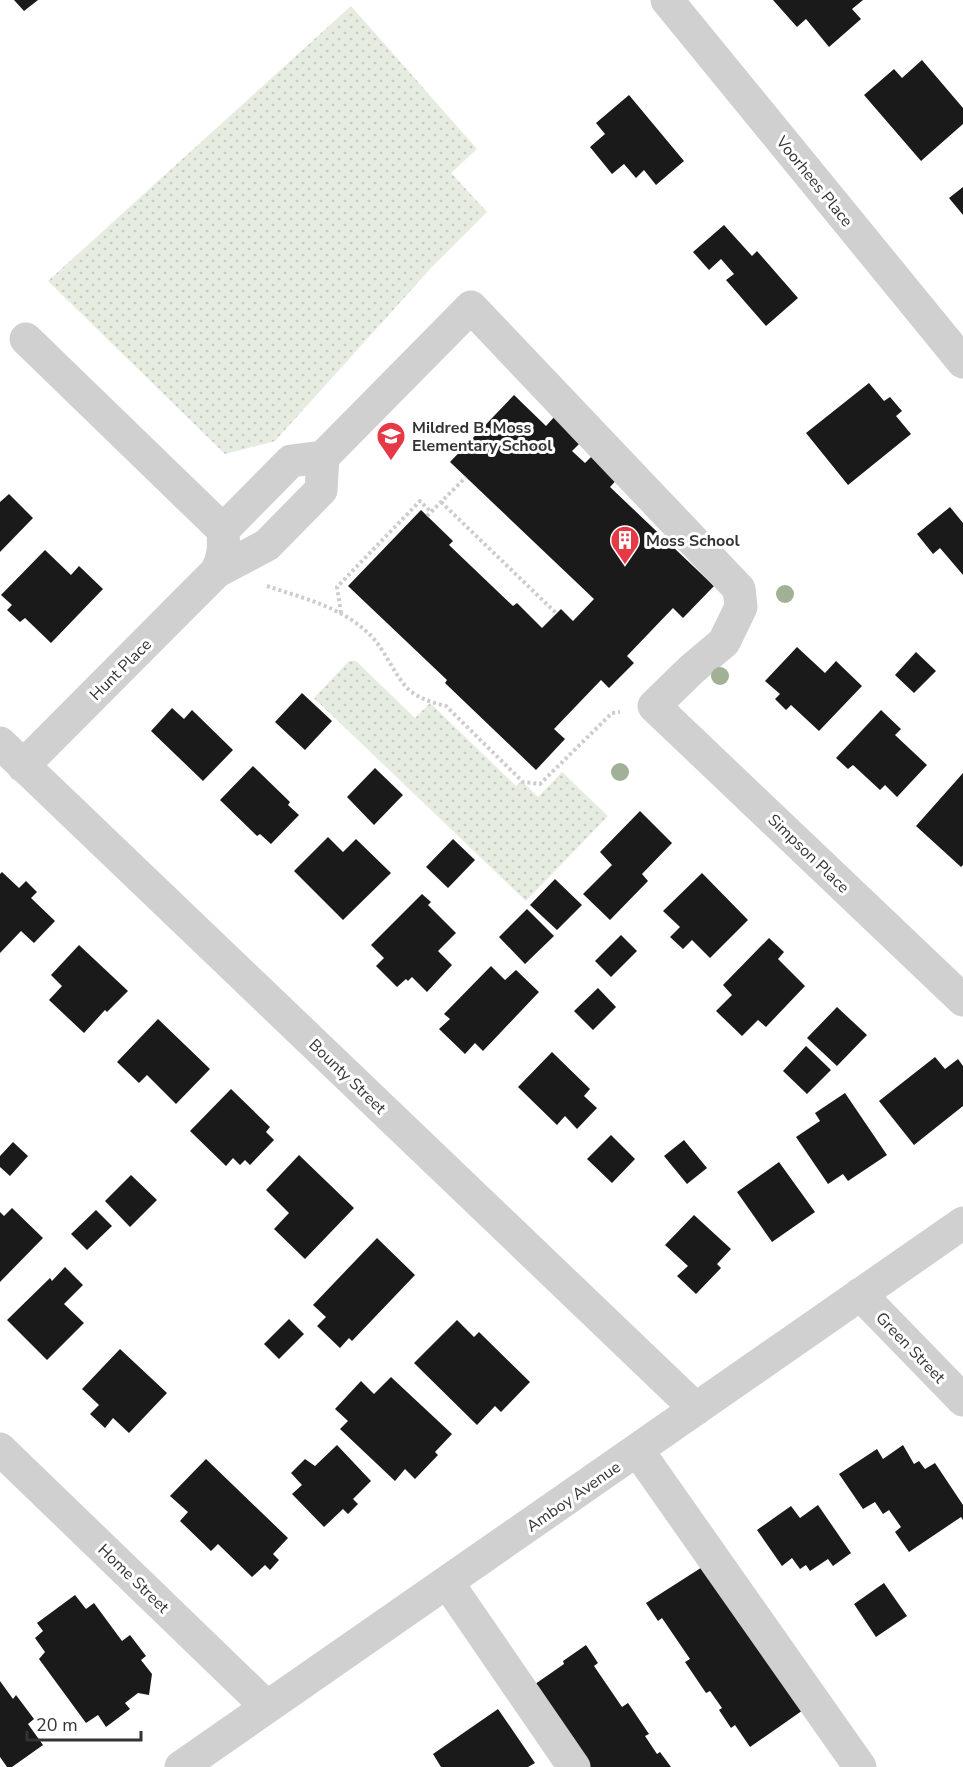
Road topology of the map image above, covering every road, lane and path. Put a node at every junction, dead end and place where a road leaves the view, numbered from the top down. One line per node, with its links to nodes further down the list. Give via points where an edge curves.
1 (667, 0): 3 (street, Voorhees Place)
2 (26, 339): 7 (street)
3 (963, 362)
4 (323, 458): 7 (street, via 291,461); 8 (street, via 321,490 267,545); 11 (street, via 471,307 739,589 741,608 724,642)
5 (466, 477): 6 (path)
6 (441, 502): 9 (path); 10 (path, via 429,514 420,501 337,587)
7 (223, 530): 8 (street)
8 (223, 568): 10 (path); 13 (street, Hunt Place)
9 (556, 613)
10 (341, 614): 11 (path, via 379,644 409,690 429,702 446,706 523,782 540,784 612,713)
11 (654, 706): 14 (street, Simpson Place)
12 (0, 743): 13 (street, Bounty Street)
13 (23, 766): 18 (street, Bounty Street)
14 (963, 1000)
15 (963, 1223): 16 (street, Amboy Avenue)
16 (860, 1294): 17 (street, Green Street); 18 (street, Amboy Avenue)
17 (963, 1400)
18 (696, 1409): 20 (street, Amboy Avenue)
19 (0, 1449): 22 (street, Home Street)
20 (638, 1451): 21 (street, Amboy Avenue); 25 (street)
21 (447, 1582): 22 (street, Amboy Avenue); 24 (street)
22 (267, 1707): 23 (street, Amboy Avenue)
23 (181, 1767)
24 (574, 1767)
25 (860, 1767)

